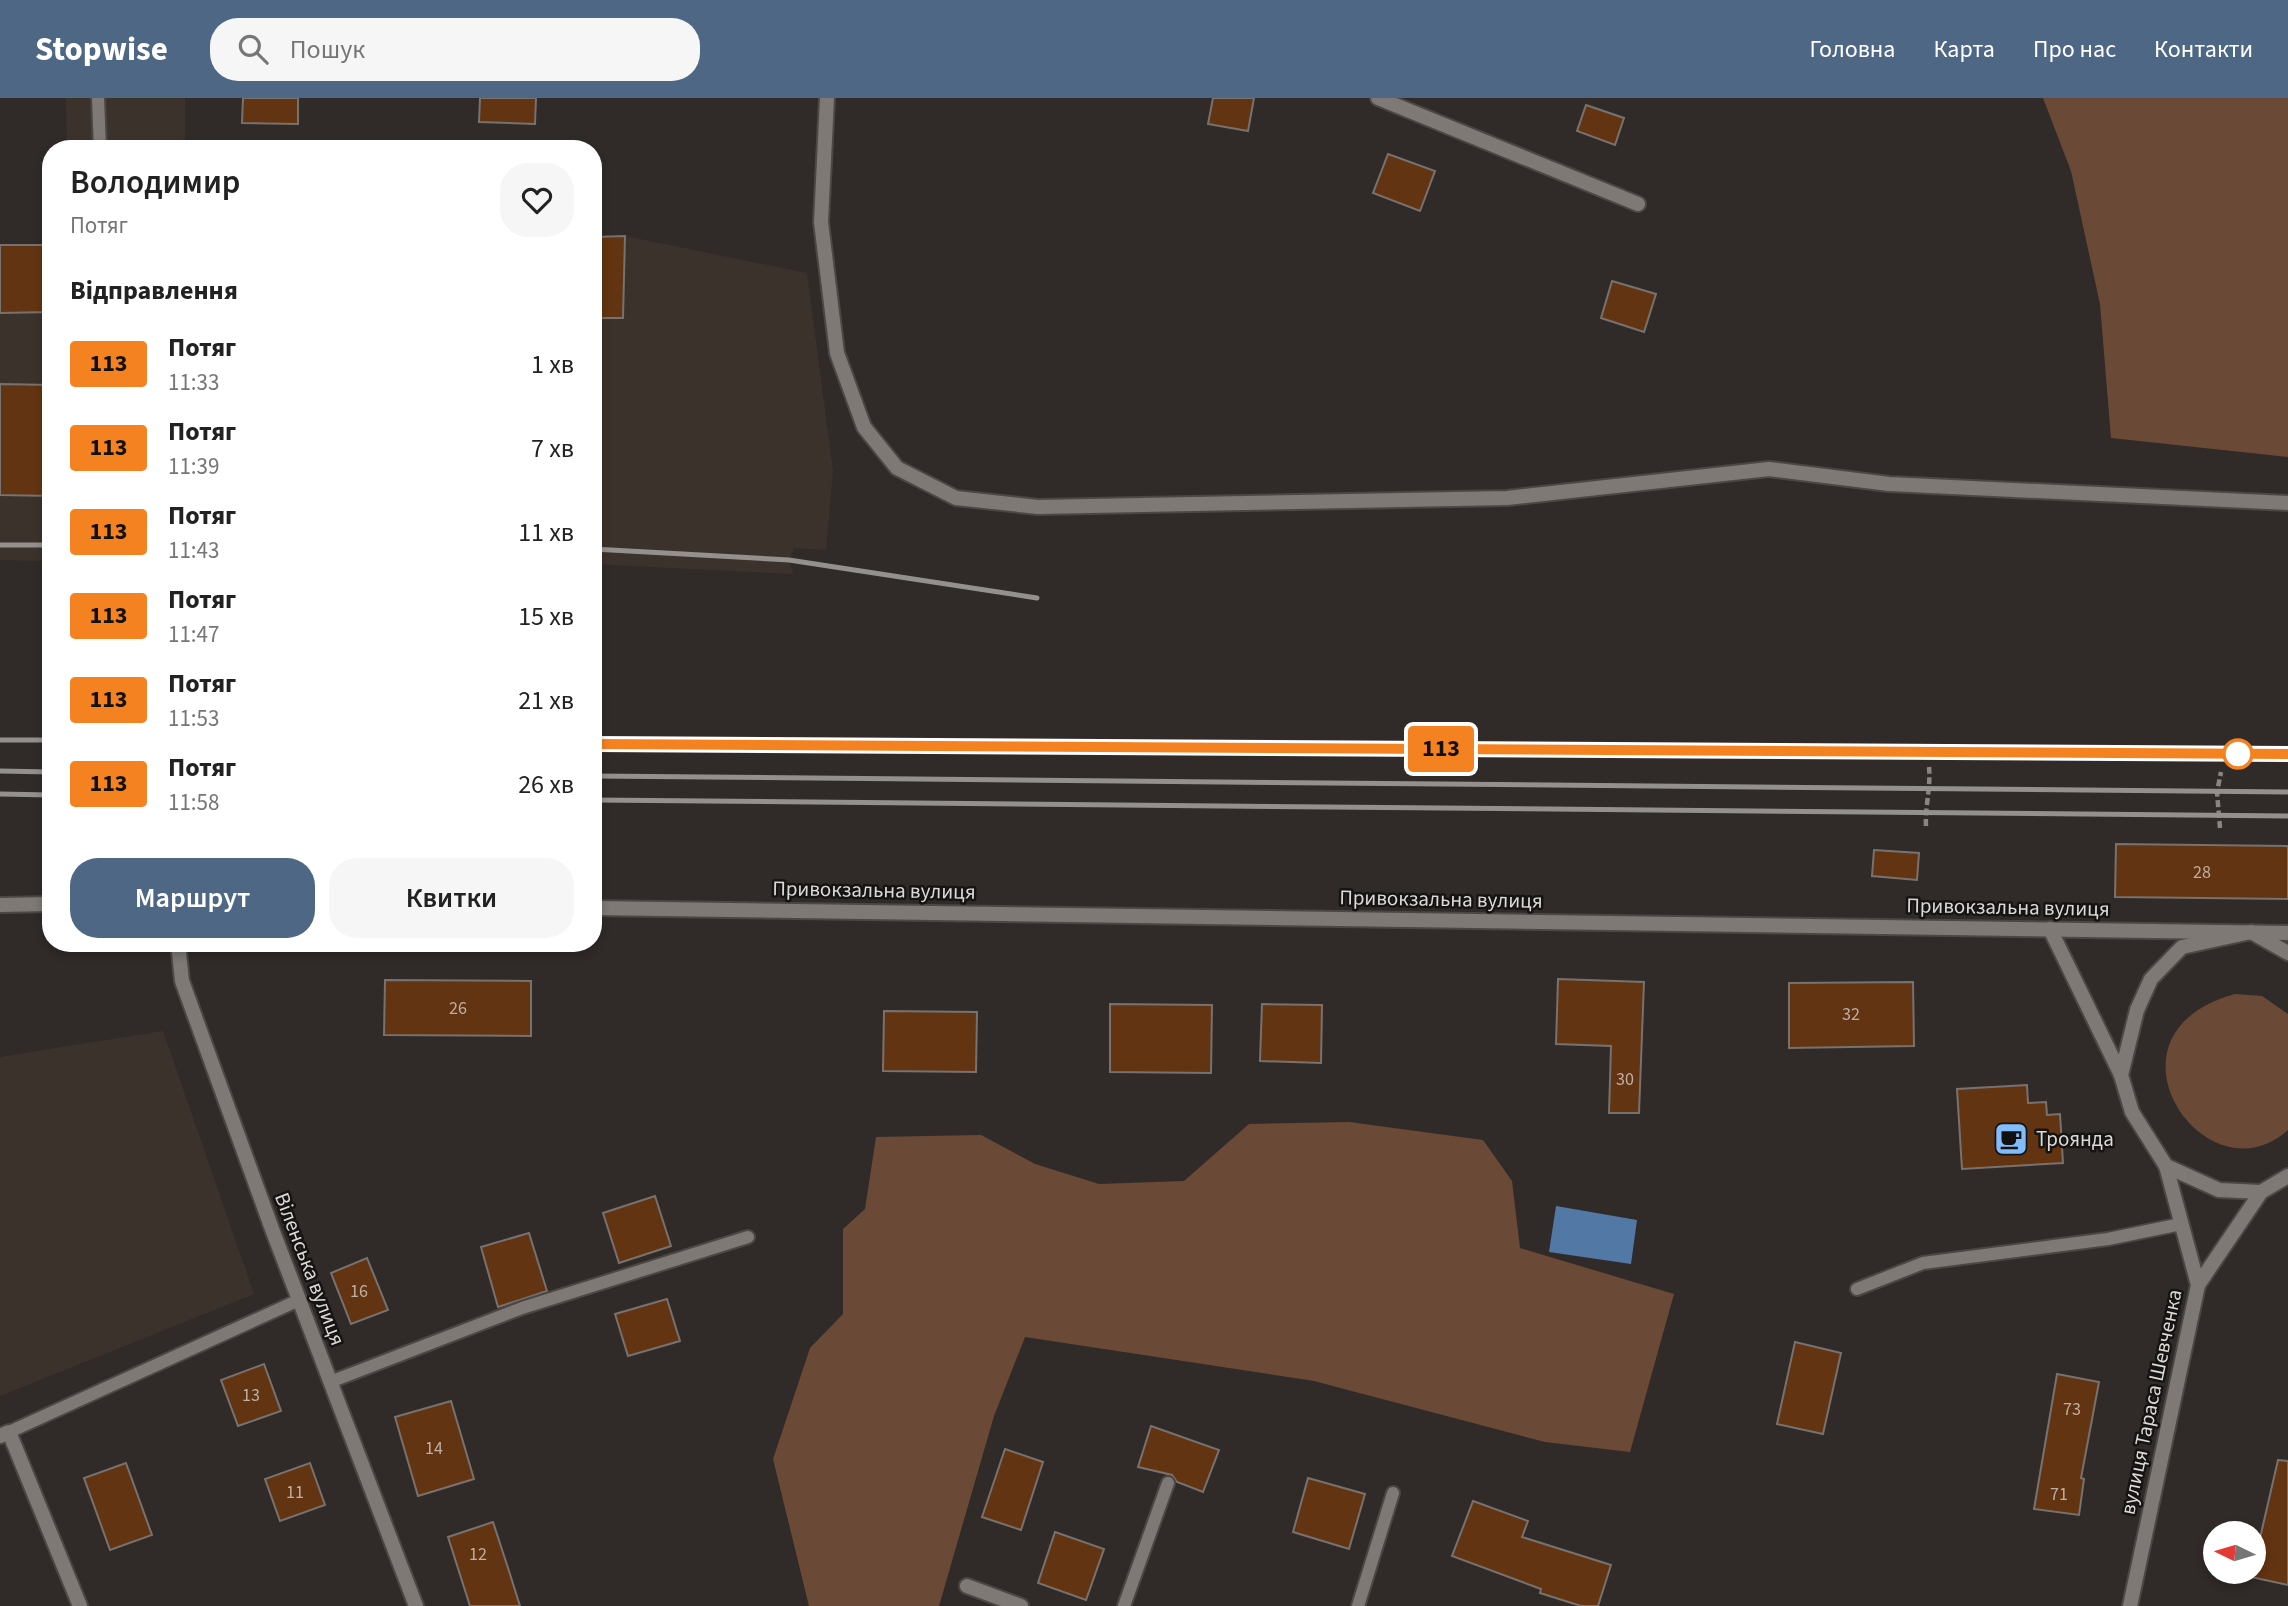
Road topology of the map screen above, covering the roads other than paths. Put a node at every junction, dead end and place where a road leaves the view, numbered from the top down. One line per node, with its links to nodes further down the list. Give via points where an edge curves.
1 (98, 98): 4 (lane)
2 (827, 98): 6 (street, via 821,222 837,353 864,427 897,468 956,498 1038,507 1507,498 1769,469 1889,484)
3 (1378, 98): 5 (street)
4 (100, 140)
5 (1638, 204)
6 (2288, 503)
7 (42, 904): 8 (street)
8 (0, 905)
9 (602, 908): 10 (street, Привокзальна вулиця)
10 (2050, 929): 11 (street, Привокзальна вулиця); 15 (street, вулиця Тараса Шевченка)
11 (2251, 932): 12 (street, Привокзальна вулиця); 14 (street); 15 (street, via 2182,947 2151,979 2137,1010)
12 (2288, 933)
13 (179, 952): 23 (street, Віленська вулиця, via 182,981)
14 (2288, 953)
15 (2121, 1075): 16 (street, вулиця Тараса Шевченка, via 2132,1112)
16 (2166, 1166): 18 (street, via 2219,1190); 19 (street, вулиця Тараса Шевченка)
17 (2288, 1176): 18 (street)
18 (2261, 1192): 21 (street)
19 (2181, 1224): 21 (street, вулиця Тараса Шевченка); 22 (lane, via 2108,1239 1923,1263)
20 (748, 1237): 24 (lane, via 522,1308)
21 (2198, 1285): 34 (street, вулиця Тараса Шевченка)
22 (1857, 1289)
23 (299, 1300): 24 (street, Віленська вулиця); 25 (lane)
24 (331, 1382): 30 (street, Віленська вулиця)
25 (5, 1434): 29 (street)
26 (1168, 1483): 32 (lane)
27 (1393, 1493): 33 (lane)
28 (967, 1586): 31 (street)
29 (80, 1606)
30 (416, 1606)
31 (1021, 1606)
32 (1124, 1606)
33 (1357, 1606)
34 (2130, 1606)

